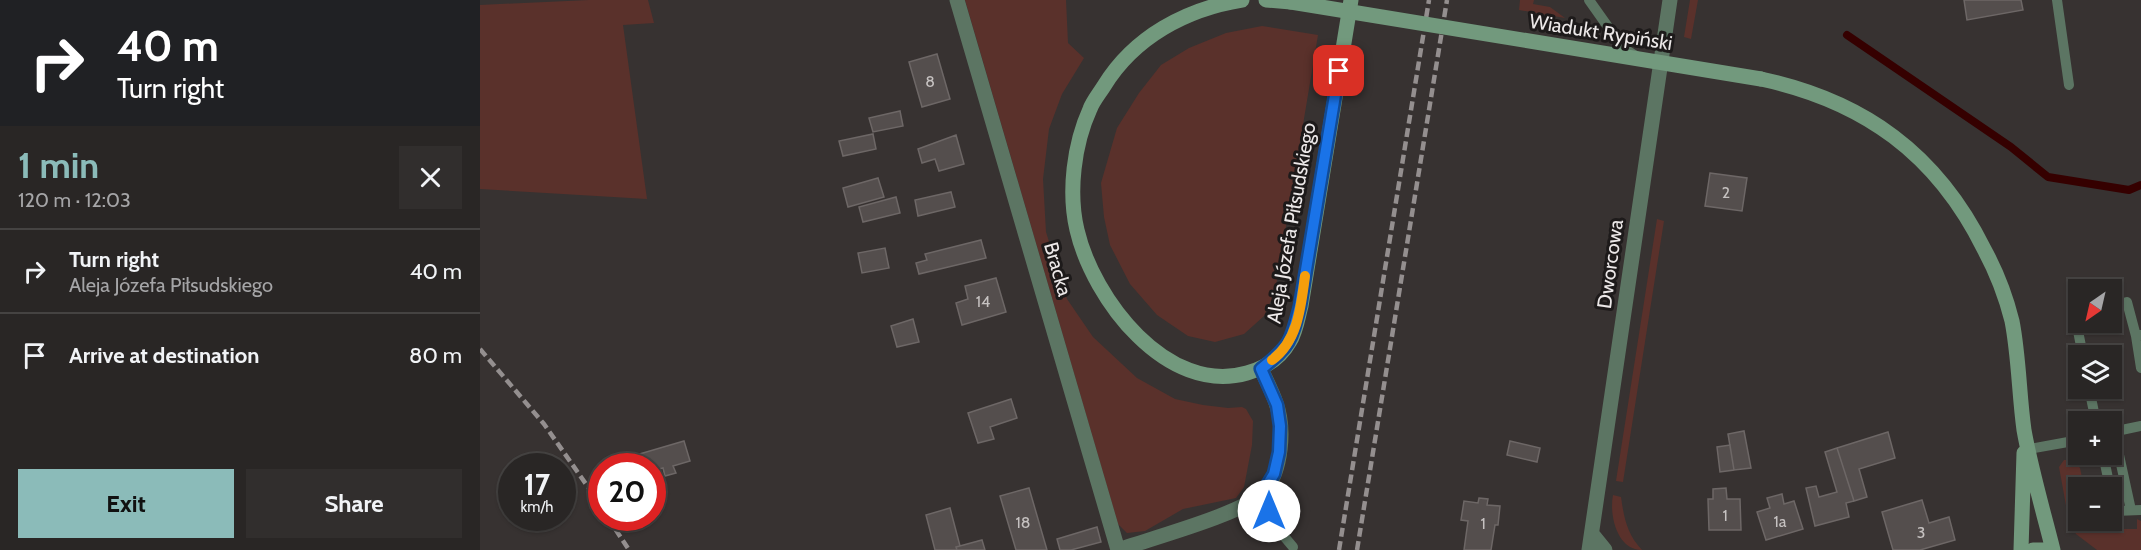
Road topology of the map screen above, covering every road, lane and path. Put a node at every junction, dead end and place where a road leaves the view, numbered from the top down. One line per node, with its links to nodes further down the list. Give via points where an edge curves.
1 (957, 0): 24 (street, Bracka)
2 (1242, 0): 13 (main road, via 1209,6 1167,25 1116,67 1090,109 1078,144 1073,190 1077,228 1088,266 1113,308 1134,333 1171,361 1203,375 1232,377)
3 (1266, 0): 16 (main road, Wiadukt Rypiński, bridge, via 1761,79 1818,95 1859,114 1928,166 1969,219 1995,270 2012,321)
4 (1351, 0): 13 (main road, Aleja Józefa Piłsudskiego, via 1300,306 1291,340)
5 (1588, 0): 8 (lane, via 1623,48)
6 (1670, 0): 8 (street, Dworcowa)
7 (2057, 0): 9 (lane)
8 (1659, 72): 22 (street, Dworcowa)
9 (2069, 85)
10 (2122, 303): 11 (lane, via 2127,302)
11 (2138, 335): 12 (lane)
12 (2141, 368)
13 (1261, 369): 20 (street, Bracka, via 1277,405 1280,426 1274,474)
14 (2141, 426): 15 (lane)
15 (2122, 430)
16 (2025, 432): 18 (main road); 27 (main road)
17 (2068, 442): 18 (lane)
18 (2029, 449): 29 (main road)
19 (2122, 463): 21 (lane)
20 (1263, 492): 23 (lane, via 1277,528); 24 (street, Bracka, via 1244,507)
21 (2136, 510)
22 (1592, 534): 25 (street, Dworcowa); 26 (street)
23 (1293, 547)
24 (1118, 550)
25 (1589, 550)
26 (1605, 550)
27 (2021, 550)
28 (2033, 550): 29 (main road)
29 (2053, 550)

